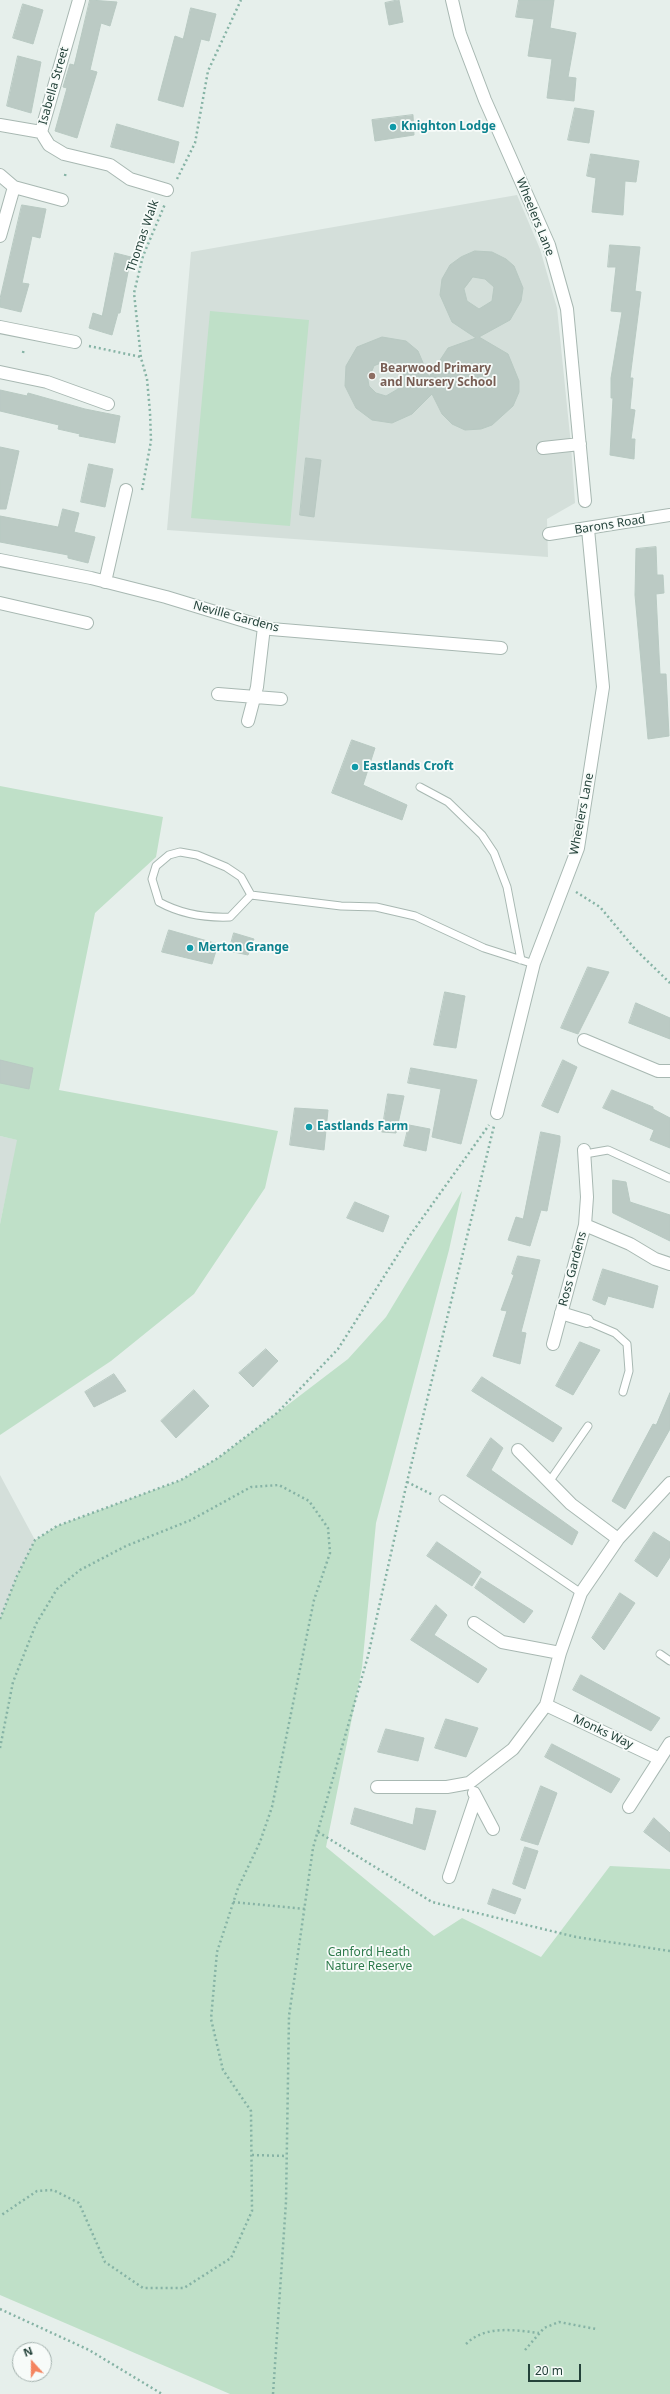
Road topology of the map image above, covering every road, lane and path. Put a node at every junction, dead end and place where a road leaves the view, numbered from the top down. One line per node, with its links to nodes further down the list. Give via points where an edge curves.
1 (79, 0): 5 (street, Isabella Street)
2 (241, 0): 10 (path, Thomas Walk, via 208,71 195,143 180,176)
3 (452, 0): 20 (street, Wheelers Lane, via 460,34 484,100 549,245 567,309)
4 (0, 125): 5 (street, Isabella Street, via 29,132)
5 (41, 132): 10 (street, via 49,145 64,154 110,165 130,179)
6 (66, 171): 8 (path)
7 (0, 175): 9 (street)
8 (65, 176)
9 (14, 187): 11 (street); 12 (street)
10 (167, 190): 17 (path, Thomas Walk, via 164,209 143,256 134,293)
11 (62, 200)
12 (0, 236)
13 (0, 327): 14 (street)
14 (75, 342): 17 (path)
15 (24, 348): 16 (path)
16 (23, 353)
17 (141, 358): 23 (path, Thomas Walk, via 147,379 151,441)
18 (0, 372): 19 (street, via 47,382)
19 (108, 404)
20 (580, 444): 21 (street); 24 (street, Wheelers Lane)
21 (543, 448)
22 (126, 490): 29 (street)
23 (141, 492)
24 (585, 501)
25 (670, 515): 26 (street, Barons Road)
26 (588, 529): 27 (street, Barons Road); 39 (street, Wheelers Lane, via 603,687 578,848)
27 (549, 534)
28 (0, 560): 29 (street, Neville Gardens)
29 (105, 582): 32 (street, Neville Gardens, via 166,597)
30 (0, 603): 31 (street)
31 (87, 623)
32 (264, 627): 33 (street, Neville Gardens); 35 (street)
33 (501, 648)
34 (218, 694): 35 (street)
35 (255, 696): 36 (street); 37 (street)
36 (282, 699)
37 (248, 721)
38 (420, 787): 41 (lane, via 448,802 482,835 494,852 507,887)
39 (564, 885): 42 (street, Wheelers Lane); 43 (path, via 600,907 635,949)
40 (251, 895): 40 (lane, via 230,917 208,918 172,909 159,902 152,879 156,866 169,855 180,852 197,855 226,868 241,878); 41 (lane, via 392,910 414,916 484,948)
41 (521, 960): 42 (lane)
42 (534, 964): 46 (street, Wheelers Lane)
43 (670, 983)
44 (584, 1040): 45 (street, via 658,1071)
45 (670, 1071)
46 (497, 1114): 57 (path); 63 (path, via 411,1234 338,1349 277,1413 218,1458 181,1480 56,1526 36,1540 17,1576)
47 (584, 1152): 48 (lane, via 608,1150); 49 (street, Ross Gardens, via 587,1197)
48 (669, 1178)
49 (585, 1225): 50 (street, Ross Gardens, via 630,1244 654,1260); 51 (street, Ross Gardens)
50 (670, 1264)
51 (561, 1314): 52 (street, Ross Gardens); 53 (street, Ross Gardens)
52 (587, 1321): 54 (lane, via 615,1333 627,1344 629,1371)
53 (553, 1344)
54 (623, 1392)
55 (588, 1426): 58 (lane)
56 (518, 1450): 58 (street)
57 (407, 1482): 60 (path); 77 (path, via 368,1656)
58 (549, 1482): 61 (street, via 571,1504)
59 (670, 1483): 61 (street)
60 (443, 1499): 62 (lane)
61 (618, 1539): 62 (street)
62 (581, 1593): 65 (street)
63 (0, 1619)
64 (474, 1623): 65 (street, via 502,1642)
65 (560, 1653): 68 (street)
66 (660, 1654): 67 (lane)
67 (670, 1661)
68 (546, 1705): 71 (street, Monks Way); 72 (street, via 514,1749)
69 (670, 1743): 71 (street)
70 (0, 1748): 79 (path, via 13,1682 36,1624 57,1589 80,1570 126,1546 191,1520 251,1487 279,1485 309,1501 328,1528 330,1553 314,1600 272,1807 260,1842)
71 (660, 1759): 75 (street)
72 (469, 1783): 73 (street, via 447,1787); 74 (street)
73 (377, 1787)
74 (476, 1797): 76 (street); 78 (street)
75 (630, 1807)
76 (493, 1829)
77 (318, 1832): 80 (path, via 313,1848); 81 (path, via 432,1902 576,1937)
78 (450, 1877)
79 (233, 1902): 80 (path); 82 (path, via 218,1952 211,2019 223,2070 251,2111)
80 (305, 1909): 83 (path, via 289,2016)
81 (670, 1951)
82 (252, 2155): 83 (path); 84 (path, via 252,2211 231,2258 184,2288 143,2288 105,2262 78,2203 53,2190 37,2191)
83 (287, 2156): 91 (path)
84 (0, 2216)
85 (0, 2309): 90 (path, via 89,2350)
86 (596, 2329): 87 (path, via 559,2322)
87 (539, 2333): 88 (path, via 493,2330 474,2336); 89 (path)
88 (466, 2344)
89 (525, 2350)
90 (162, 2394)
91 (272, 2394)

